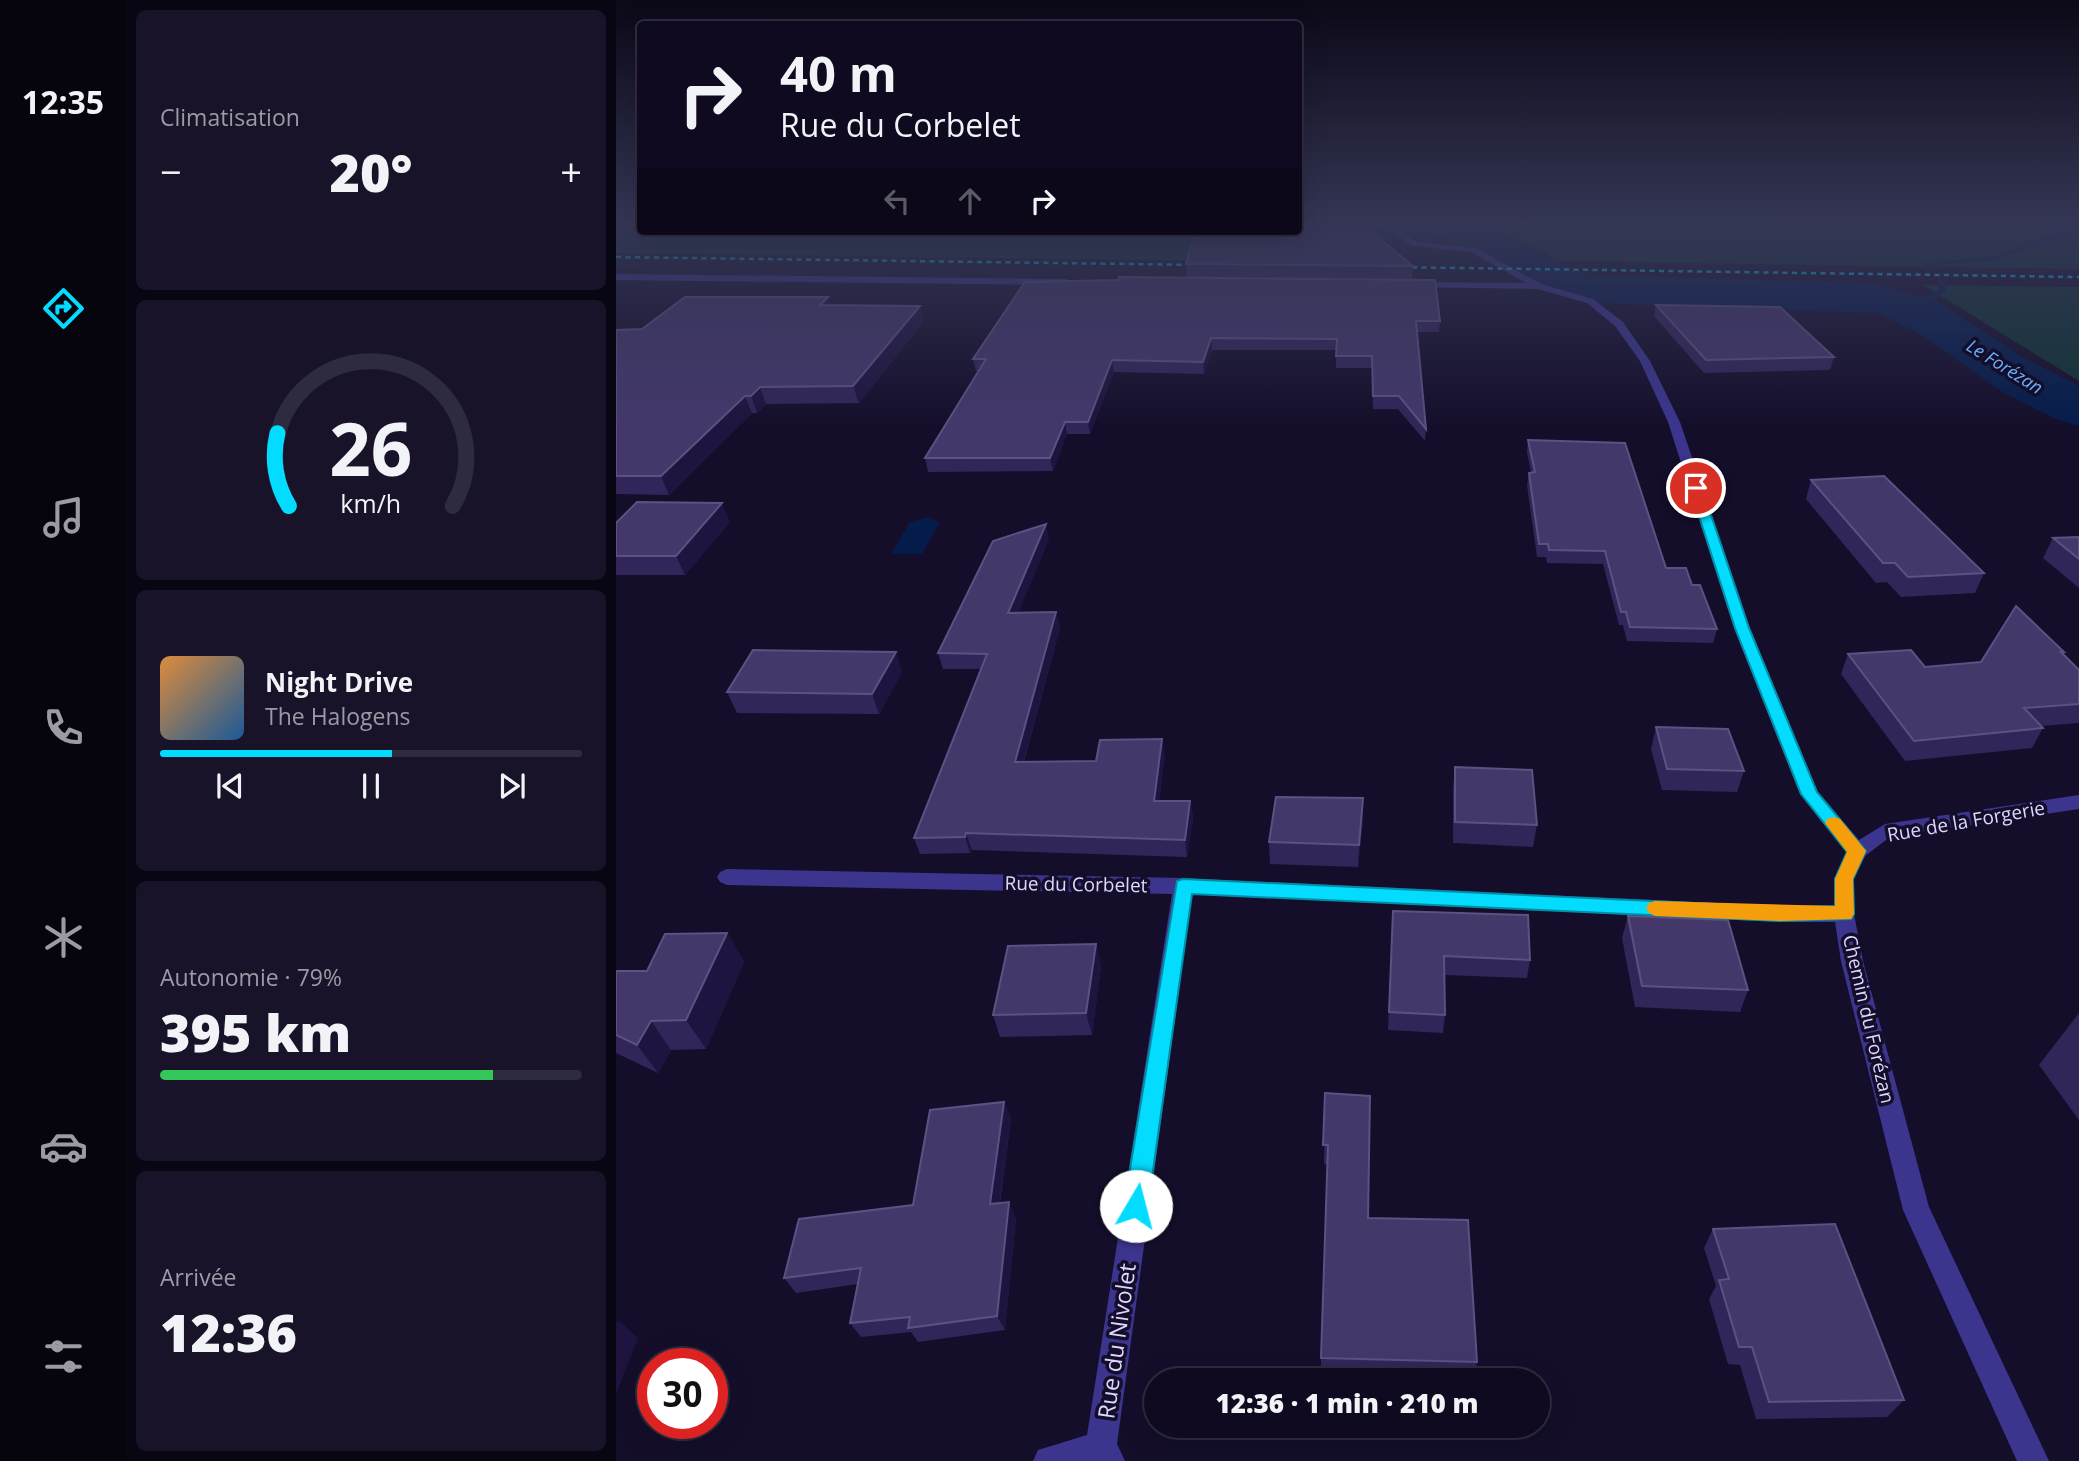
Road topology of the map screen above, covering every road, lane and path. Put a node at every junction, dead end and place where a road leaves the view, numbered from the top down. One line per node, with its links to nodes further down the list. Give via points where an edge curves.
1 (1561, 292): 3 (street, via 1600,306 1619,324 1644,361 1674,422 1742,628 1809,794)
2 (2079, 803): 3 (street, Rue de la Forgerie, via 1885,831)
3 (1857, 851): 6 (street, Chemin du Forézan, via 1844,879)
4 (727, 877): 5 (street, Rue du Corbelet)
5 (1183, 886): 6 (street, Rue du Corbelet); 7 (street, Rue du Nivolet)
6 (1844, 914): 9 (street, Chemin du Forézan, via 1916,1210)
7 (1105, 1454): 8 (street)
8 (1049, 1461)
9 (2033, 1461)

